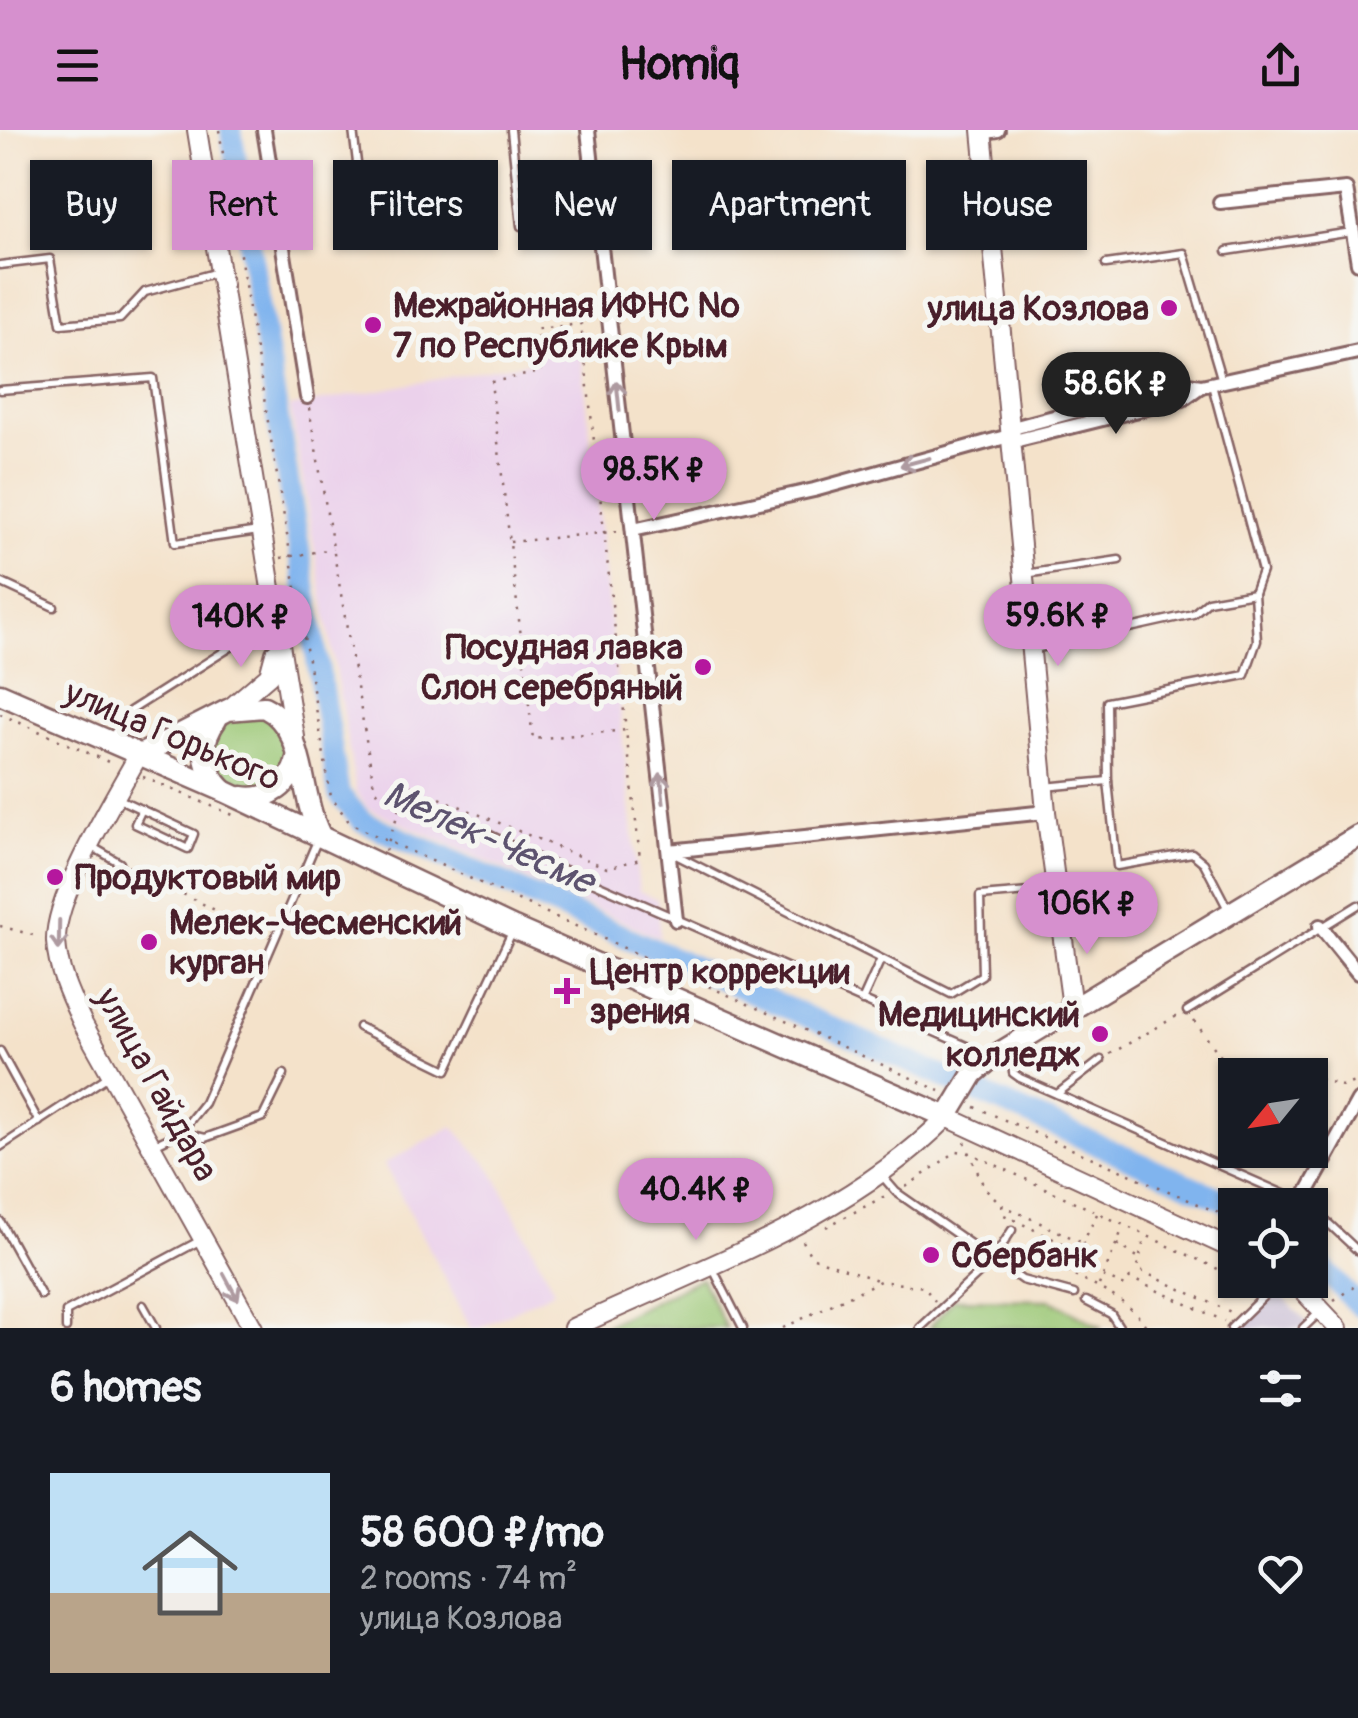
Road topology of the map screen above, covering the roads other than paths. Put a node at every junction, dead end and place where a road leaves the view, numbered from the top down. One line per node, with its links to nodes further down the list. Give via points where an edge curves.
1 (197, 130): 15 (main road)
2 (264, 130): 19 (street)
3 (353, 130): 7 (lane)
4 (511, 130): 8 (lane)
5 (588, 130): 21 (street, one-way to 5)
6 (988, 131): 20 (main road)
7 (357, 160)
8 (518, 197)
9 (1220, 202): 10 (street, via 1346,188)
10 (1353, 232): 11 (lane); 12 (street)
11 (1227, 251)
12 (1358, 263)
13 (1106, 264): 17 (lane, via 1184,253)
14 (0, 265): 15 (lane, via 50,259 62,324 120,319 145,292)
15 (219, 271): 22 (main road)
16 (1358, 352): 17 (street)
17 (1211, 384): 20 (street, via 1182,384); 26 (lane, via 1262,571)
18 (0, 390): 22 (lane, via 153,378 175,543)
19 (307, 397)
20 (1010, 436): 21 (street, one-way to 21); 24 (main road)
21 (634, 530): 46 (street, one-way to 21)
22 (260, 531): 28 (main road)
23 (1119, 560): 24 (lane)
24 (1024, 574): 30 (main road)
25 (0, 582): 27 (lane)
26 (1254, 594): 30 (lane); 36 (lane, via 1257,641 1245,675 1107,702)
27 (54, 607)
28 (273, 620): 29 (main road); 33 (lane, via 130,710)
29 (277, 642): 32 (main road, via 269,674); 34 (main road)
30 (1032, 650): 37 (main road)
31 (0, 694): 33 (main road, улица Горького)
32 (223, 714): 34 (main road, via 264,707 288,724); 35 (main road); 38 (main road, via 204,742 204,756 207,770)
33 (107, 743): 35 (main road, улица Горького)
34 (296, 746): 38 (main road, via 288,780 276,791 252,799); 43 (main road, via 305,802)
35 (138, 756): 38 (main road, улица Горького); 40 (main road, улица Гайдара)
36 (1108, 781): 37 (lane); 50 (lane, via 1117,866 1192,853)
37 (1044, 787): 42 (main road)
38 (230, 794): 43 (main road, улица Горького)
39 (407, 794): 51 (lane)
40 (116, 797): 41 (lane); 45 (main road, улица Гайдара)
41 (142, 809): 41 (lane, via 135,824 188,848 194,834)
42 (1046, 812): 46 (street); 48 (main road)
43 (320, 835): 53 (main road, улица Горького); 70 (lane, via 204,1103)
44 (1358, 836): 50 (main road)
45 (92, 846): 47 (lane); 65 (main road, улица Гайдара, one-way to 65, via 60,908 56,941 63,979)
46 (669, 851): 51 (street); 54 (lane)
47 (120, 863)
48 (1054, 890): 54 (lane, via 980,896 982,975 951,994); 57 (main road)
49 (1358, 905): 52 (lane)
50 (1230, 912): 57 (main road)
51 (676, 920): 56 (lane)
52 (1320, 926): 55 (street); 58 (lane)
53 (514, 928): 59 (lane, via 447,1070); 68 (main road, улица Горького)
54 (882, 958): 56 (lane)
55 (1358, 973)
56 (862, 1001): 62 (lane)
57 (1072, 1008): 60 (main road)
58 (1187, 1011)
59 (359, 1028)
60 (1017, 1042): 62 (main road); 66 (lane, via 1014,1072)
61 (0, 1051): 69 (lane)
62 (993, 1057): 68 (main road, via 973,1074)
63 (1101, 1060): 66 (lane)
64 (284, 1074): 70 (lane, via 263,1117 205,1138)
65 (112, 1075): 69 (lane); 71 (main road, улица Гайдара)
66 (1057, 1094): 74 (lane)
67 (1358, 1101): 75 (street)
68 (954, 1109): 73 (main road); 80 (main road, via 968,1126)
69 (39, 1122): 72 (lane)
70 (182, 1132): 71 (lane)
71 (153, 1145): 79 (main road, улица Гайдара)
72 (0, 1147)
73 (880, 1174): 82 (lane); 83 (main road, via 843,1201)
74 (1271, 1188)
75 (1315, 1188)
76 (0, 1220): 85 (lane)
77 (1328, 1224): 81 (lane)
78 (1012, 1230): 82 (lane)
79 (204, 1238): 92 (lane, via 66,1312); 94 (main road, улица Гайдара, one-way to 94)
80 (1218, 1242)
81 (1358, 1252)
82 (992, 1261): 84 (lane, via 1022,1280); 97 (lane)
83 (710, 1263): 95 (main road); 96 (lane)
84 (1074, 1294)
85 (40, 1295)
86 (1261, 1298): 91 (lane)
87 (1318, 1298): 90 (main road)
88 (1086, 1301): 98 (lane)
89 (142, 1305): 93 (lane)
90 (1328, 1305): 99 (lane); 100 (main road)
91 (1235, 1322)
92 (66, 1328)
93 (156, 1328)
94 (253, 1328)
95 (573, 1328)
96 (743, 1328)
97 (920, 1328)
98 (1120, 1328)
99 (1304, 1328)
100 (1338, 1328)

